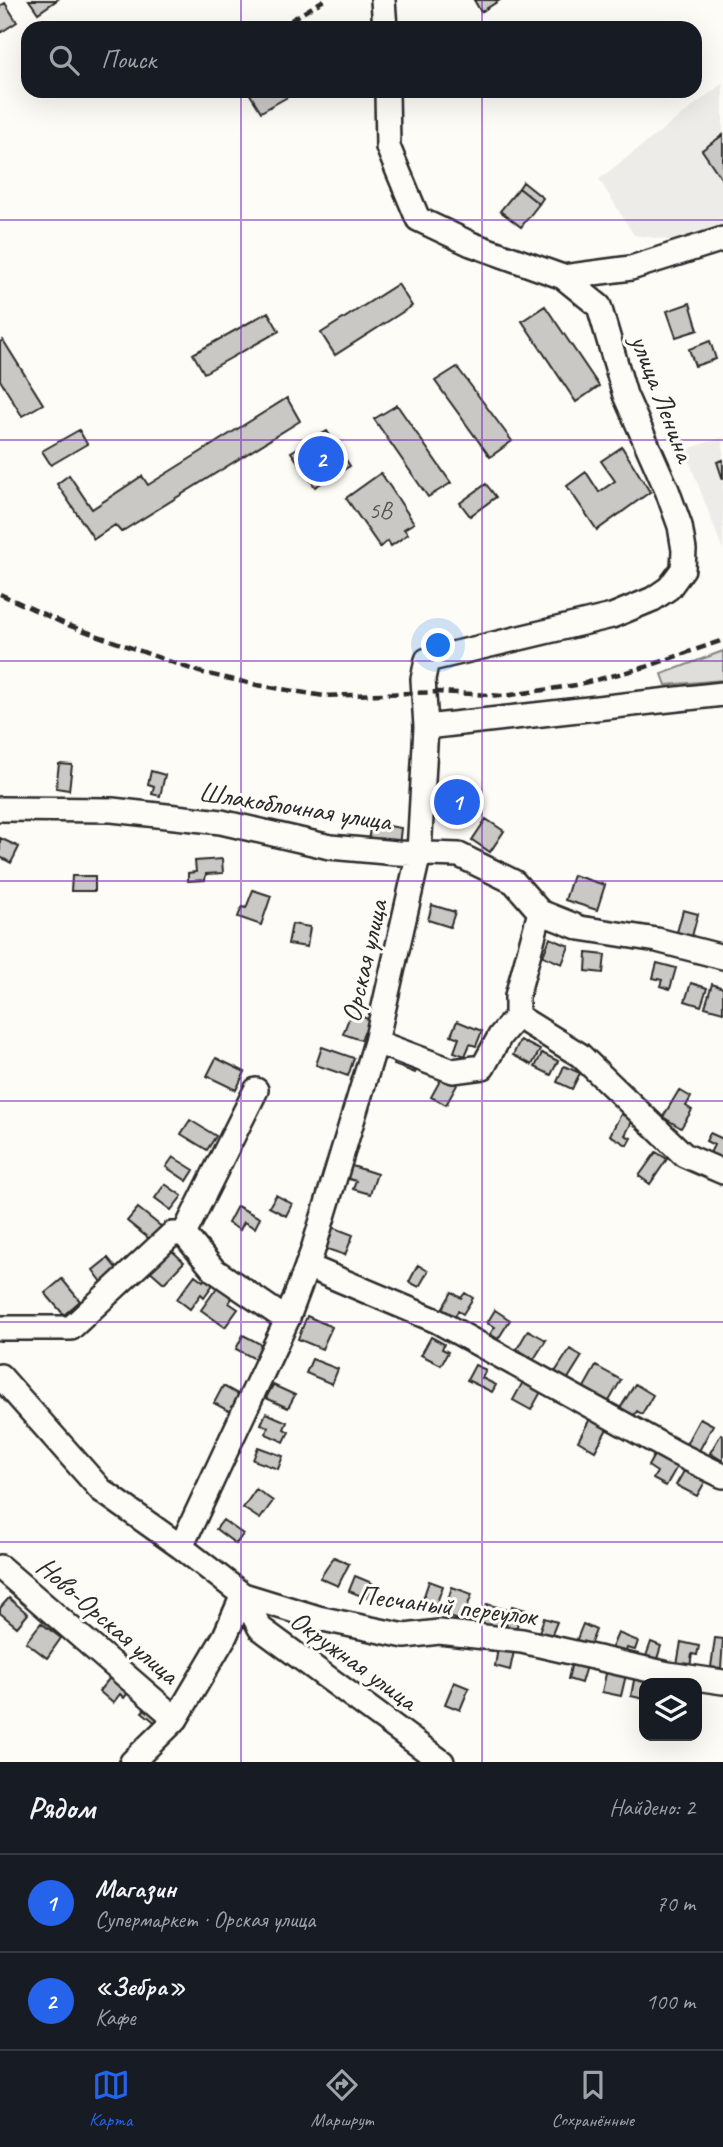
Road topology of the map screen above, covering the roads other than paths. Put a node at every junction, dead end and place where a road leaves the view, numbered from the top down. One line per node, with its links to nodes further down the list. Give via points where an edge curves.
1 (383, 0): 2 (street)
2 (384, 21)
3 (387, 98): 5 (street, улица Ленина, via 388,147 418,219 471,244)
4 (723, 239): 5 (street, via 631,268)
5 (563, 276): 6 (street, улица Ленина, via 599,306 625,395 680,526 682,569 669,588 653,599 612,615)
6 (427, 660): 8 (street, Орская улица, via 423,679)
7 (723, 694): 8 (street)
8 (426, 727): 10 (street, Орская улица)
9 (0, 809): 10 (street, Шлакоблочная улица, via 112,810 221,822 330,847)
10 (419, 853): 11 (street, Шлакоблочная улица, via 459,855 503,876); 14 (street, Орская улица)
11 (540, 912): 12 (street, Шлакоблочная улица, via 580,928 657,940); 13 (street, via 517,996)
12 (723, 957)
13 (517, 1016): 14 (street, via 499,1036 483,1067 453,1071); 16 (street, via 580,1055 684,1155)
14 (376, 1042): 18 (street, Орская улица)
15 (256, 1090): 17 (street)
16 (723, 1172)
17 (184, 1234): 19 (street, via 214,1270); 20 (street, via 172,1234 71,1328)
18 (307, 1266): 19 (street, Орская улица); 22 (street, via 437,1321)
19 (287, 1320): 23 (street, Орская улица)
20 (0, 1328)
21 (0, 1376): 23 (street, via 101,1490)
22 (723, 1476)
23 (181, 1546): 25 (street, Песчаный переулок)
24 (0, 1567): 27 (street, Ново-Орская улица)
25 (243, 1595): 26 (street, Песчаный переулок, via 318,1618 405,1636 439,1632 522,1641); 27 (street, via 225,1636); 29 (street, Окружная улица, via 260,1628)
26 (723, 1682)
27 (176, 1719): 28 (street)
28 (132, 1762)
29 (442, 1762)

